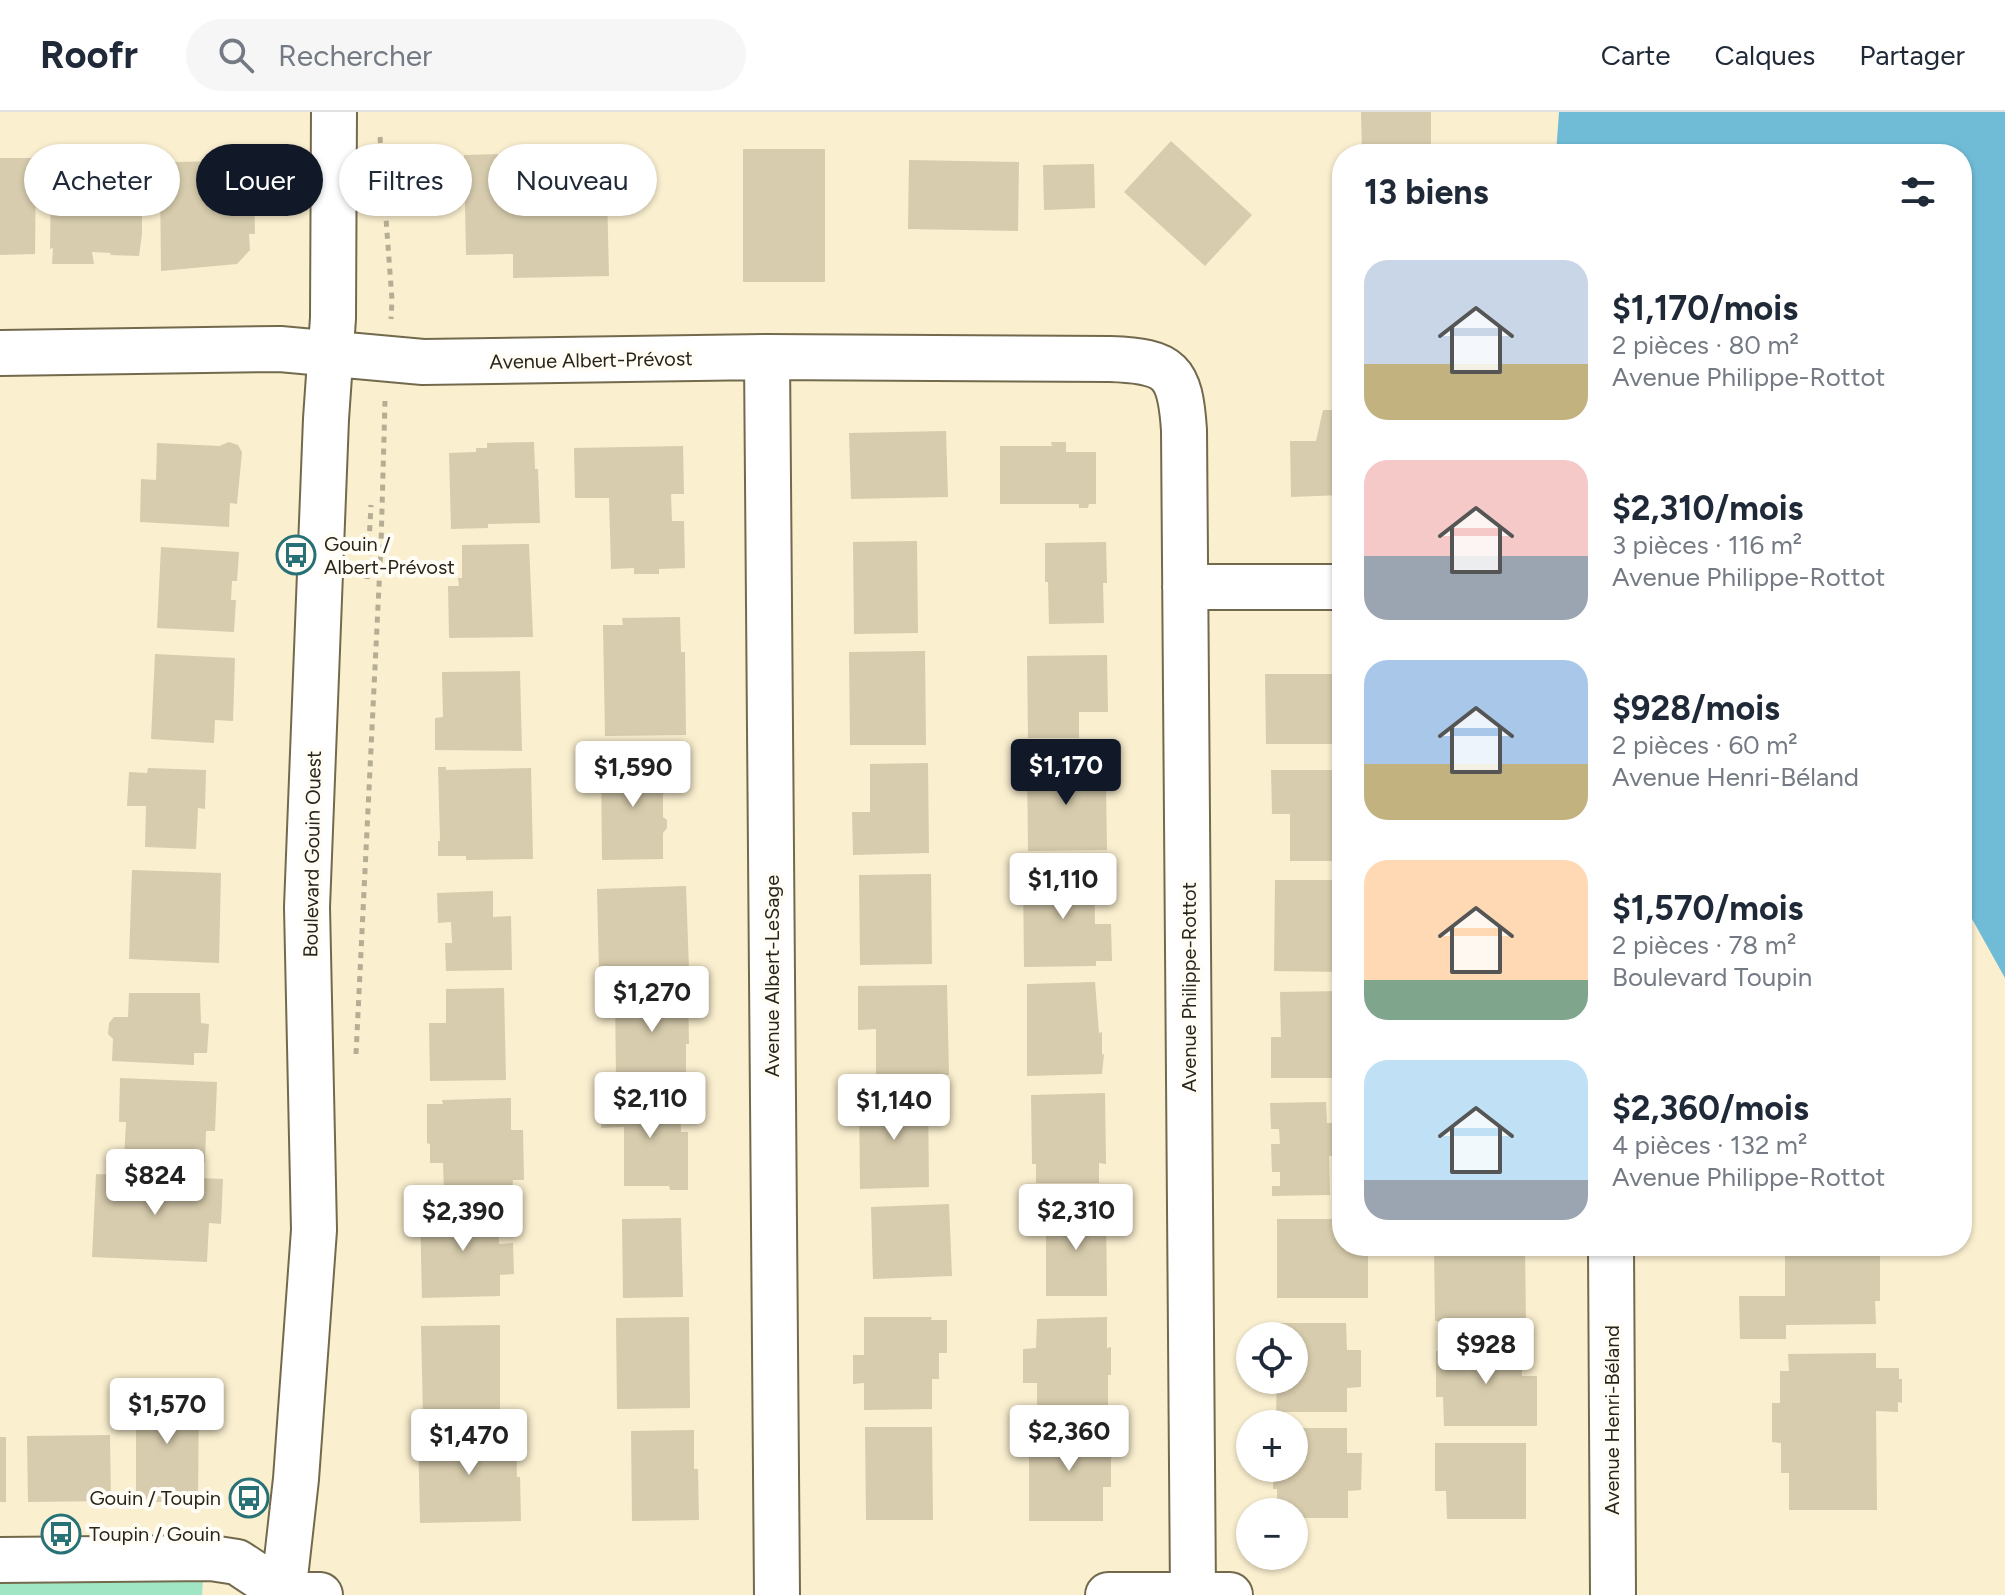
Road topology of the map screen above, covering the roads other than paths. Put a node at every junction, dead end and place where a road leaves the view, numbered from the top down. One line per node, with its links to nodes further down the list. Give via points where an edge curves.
1 (334, 112): 3 (street, Boulevard Gouin Ouest)
2 (0, 353): 3 (street, Avenue Albert-Prévost, via 280,349)
3 (332, 355): 4 (street, Avenue Albert-Prévost, via 423,362); 11 (street, Boulevard Gouin Ouest, via 307,907 314,1230)
4 (767, 357): 5 (street, Avenue Albert-Prévost, via 1132,360 1152,363); 12 (street, Avenue Albert-LeSage)
5 (1176, 381): 6 (street, Avenue Philippe-Rottot, via 1184,430)
6 (1185, 587): 7 (street); 10 (street, Avenue Philippe-Rottot)
7 (1332, 587)
8 (1611, 1256): 16 (street, Avenue Henri-Béland)
9 (0, 1560): 11 (street, via 211,1558 237,1562)
10 (1193, 1594): 13 (street); 14 (street)
11 (292, 1595)
12 (777, 1595)
13 (1108, 1595)
14 (1230, 1595)
15 (1595, 1595): 16 (street)
16 (1613, 1595): 17 (street)
17 (1629, 1595)

